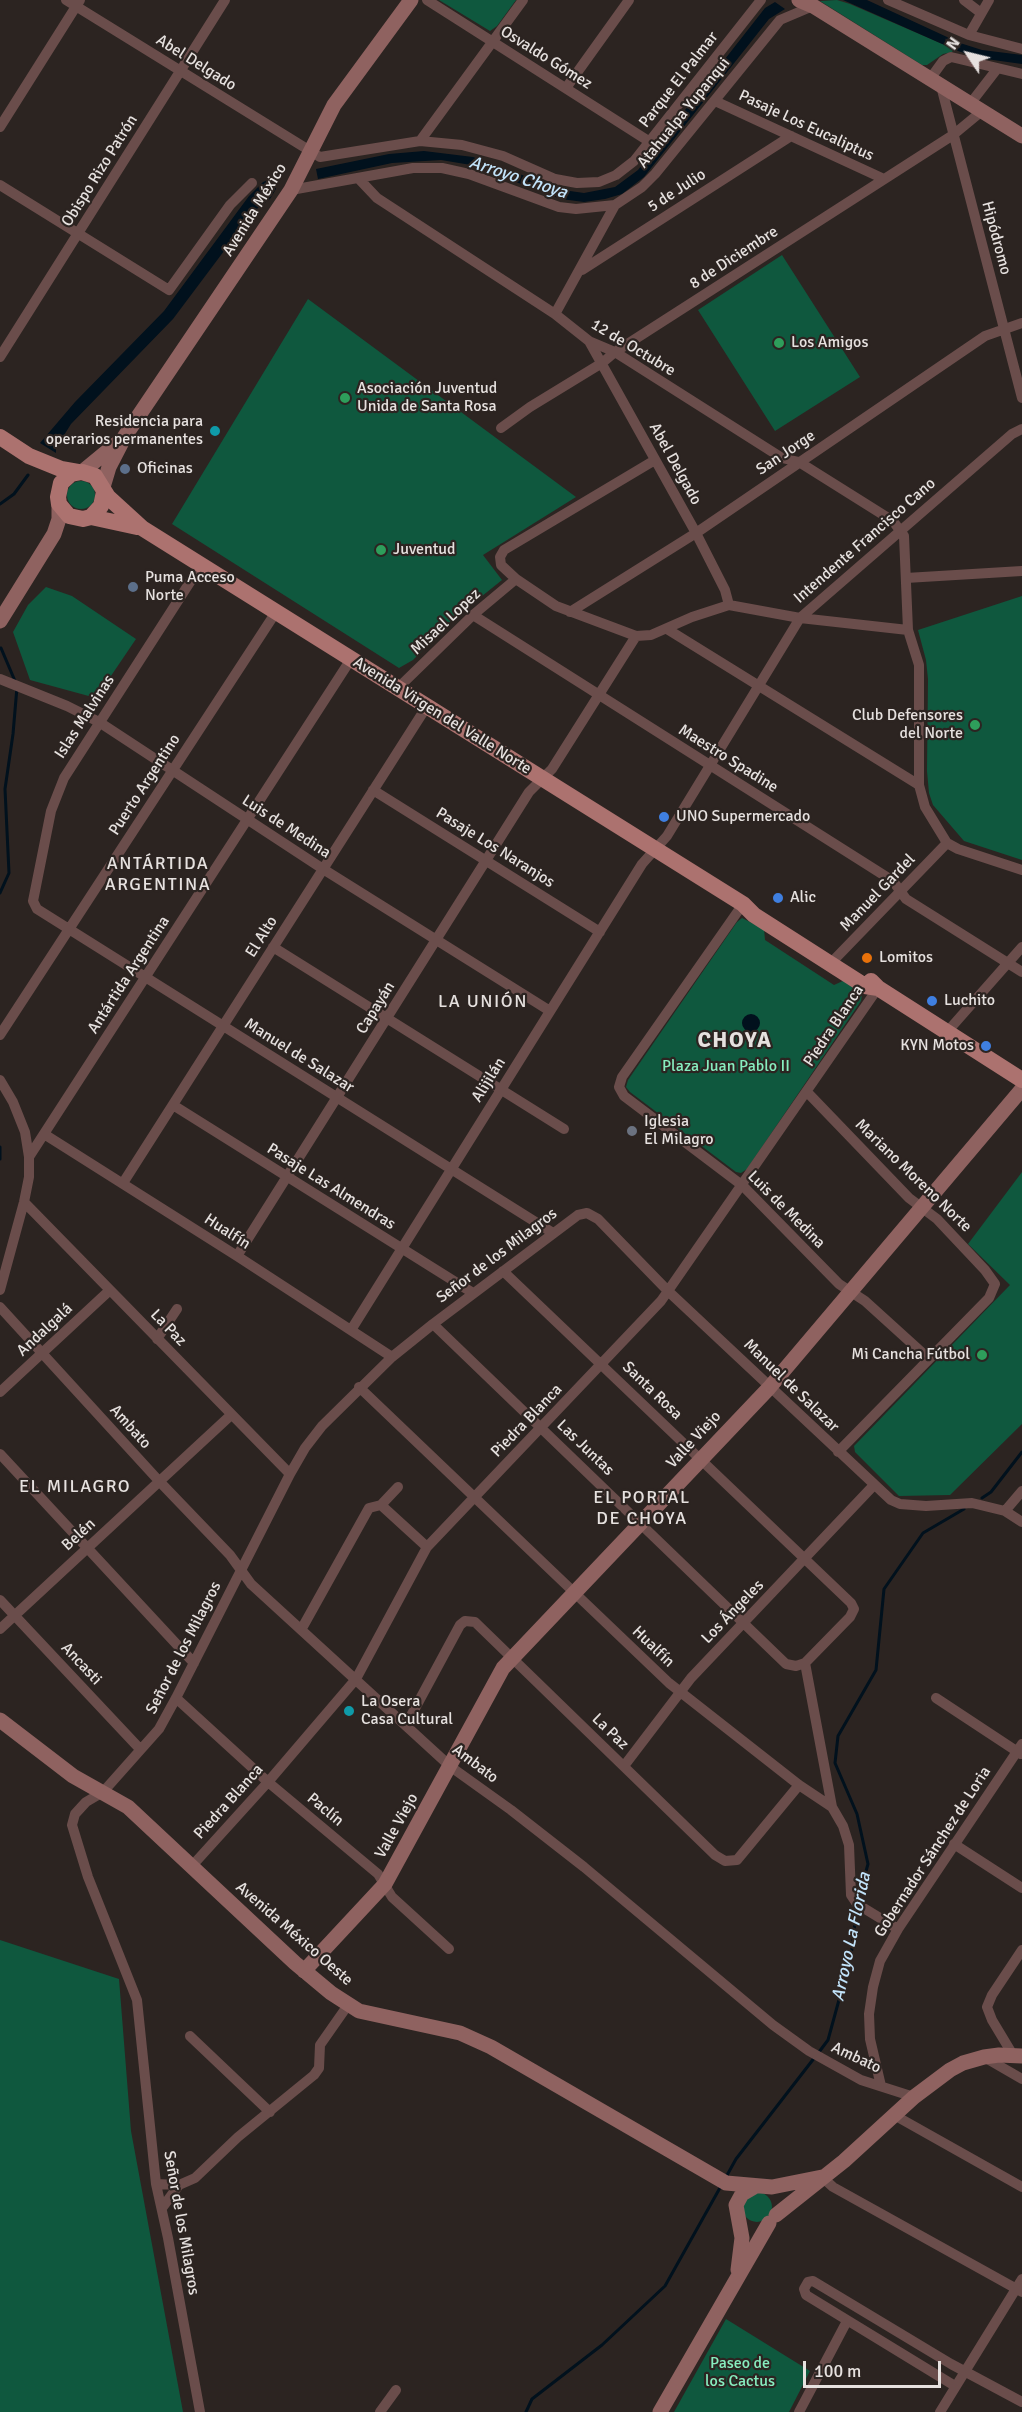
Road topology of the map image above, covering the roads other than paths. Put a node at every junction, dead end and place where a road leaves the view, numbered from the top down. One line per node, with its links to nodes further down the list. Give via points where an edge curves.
1 (225, 0): 17 (street, Obispo Rizo Patrón)
2 (411, 0): 29 (main road, Avenida México, via 334,105)
3 (427, 0): 14 (street, Osvaldo Gómez)
4 (523, 0): 14 (street)
5 (629, 0): 20 (street)
6 (761, 0): 28 (street, Parque El Palmar)
7 (888, 0): 13 (street)
8 (964, 0): 12 (street)
9 (989, 0): 12 (street)
10 (74, 2): 17 (street, Abel Delgado); 23 (street)
11 (806, 3): 19 (main road); 21 (street, Atahualpa Yupanqui, via 780,20)
12 (981, 13): 13 (street)
13 (969, 35): 15 (street)
14 (492, 42): 20 (street, Osvaldo Gómez); 27 (street)
15 (1022, 49)
16 (997, 69): 18 (street); 19 (street, via 951,57 943,61); 22 (street, 8 de Diciembre)
17 (180, 71): 29 (street, Abel Delgado); 36 (street, Obispo Rizo Patrón)
18 (1022, 74)
19 (935, 82): 22 (main road); 24 (street, Hipódromo)
20 (566, 88): 28 (street, Osvaldo Gómez)
21 (715, 101): 25 (street, Pasaje Los Eucaliptus); 35 (street, Atahualpa Yupanqui, via 642,188)
22 (976, 107): 24 (street, 8 de Diciembre); 26 (main road)
23 (0, 127)
24 (953, 135): 31 (street, 8 de Diciembre); 40 (street, Hipódromo)
25 (791, 136): 31 (street, Pasaje Los Eucaliptus); 37 (street, 5 de Julio)
26 (1022, 136)
27 (420, 141): 28 (street, Parque El Palmar, via 462,145 576,183 598,182 616,175); 29 (street, via 326,158)
28 (650, 142)
29 (310, 152): 34 (main road, Avenida México)
30 (359, 179): 34 (street); 35 (street, via 413,168 442,168 560,207); 38 (street, 12 de Octubre, via 378,198)
31 (884, 179): 42 (street, 8 de Diciembre)
32 (252, 183): 36 (street, via 230,205 169,290)
33 (0, 185): 36 (street)
34 (291, 190): 48 (main road, Avenida México)
35 (615, 205): 37 (street)
36 (78, 234): 43 (street, Obispo Rizo Patrón)
37 (580, 272): 38 (street)
38 (555, 314): 41 (street, 12 de Octubre)
39 (1022, 323): 40 (street, San Jorge)
40 (1004, 329): 45 (street, Hipódromo); 52 (street, San Jorge, via 985,336)
41 (589, 341): 42 (street, 12 de Octubre); 44 (street, Abel Delgado)
42 (615, 352): 44 (street, 8 de Diciembre); 52 (street, 12 de Octubre, via 782,458)
43 (0, 357)
44 (602, 363): 46 (street, 8 de Diciembre); 51 (street, Abel Delgado)
45 (1022, 398)
46 (501, 428)
47 (1022, 429): 58 (street, Intendente Francisco Cano)
48 (125, 436): 53 (main road, Avenida México); 54 (main road, Avenida México)
49 (0, 437): 50 (main road)
50 (29, 456): 53 (main road); 55 (main road, via 49,478)
51 (656, 460): 59 (street, Abel Delgado); 64 (street, via 504,550 501,565)
52 (799, 462): 58 (street, 12 de Octubre); 59 (street, San Jorge)
53 (80, 472): 54 (main road, via 95,476); 55 (main road, via 65,478 58,490)
54 (103, 489): 56 (main road, via 101,506); 57 (main road, Avenida Virgen del Valle Norte)
55 (58, 501): 56 (main road, via 69,516); 60 (main road, via 59,519)
56 (87, 518): 57 (main road, Avenida Virgen del Valle Norte); 60 (main road, via 62,531)
57 (142, 528): 61 (main road, Avenida Virgen del Valle Norte)
58 (900, 530): 63 (street, via 904,536); 69 (street, Intendente Francisco Cano)
59 (696, 533): 65 (street, Abel Delgado); 67 (street, San Jorge)
60 (49, 544): 70 (main road)
61 (201, 566): 66 (main road, Avenida Virgen del Valle Norte); 80 (street, Islas Malvinas)
62 (1022, 571): 63 (street)
63 (906, 578): 72 (street)
64 (516, 579): 67 (street); 68 (street, Misael Lopez)
65 (729, 605): 69 (street); 71 (street)
66 (276, 612): 74 (main road, Avenida Virgen del Valle Norte); 82 (street, Puerto Argentino)
67 (570, 612): 73 (street)
68 (473, 615): 77 (street, Misael Lopez); 78 (street, Maestro Spadine)
69 (800, 618): 72 (street); 76 (street, Intendente Francisco Cano)
70 (0, 621)
71 (667, 629): 73 (street); 76 (street)
72 (908, 630): 84 (street, via 918,665)
73 (636, 636): 78 (street, Capayán)
74 (351, 659): 77 (main road, Avenida Virgen del Valle Norte); 86 (street, Antártida Argentina)
75 (0, 679): 80 (street, Luis de Medina)
76 (758, 687): 81 (street, Intendente Francisco Cano); 84 (street)
77 (398, 688): 79 (main road, Avenida Virgen del Valle Norte)
78 (599, 695): 81 (street, Maestro Spadine); 83 (street, Capayán)
79 (427, 706): 83 (main road, Avenida Virgen del Valle Norte); 85 (street, El Alto)
80 (99, 722): 82 (street, Luis de Medina); 93 (street, Islas Malvinas, via 56,795)
81 (710, 765): 88 (street, Intendente Francisco Cano, via 668,836); 92 (street, Maestro Spadine, via 893,881)
82 (173, 770): 86 (street, Luis de Medina); 95 (street, Puerto Argentino)
83 (544, 779): 88 (main road, Avenida Virgen del Valle Norte); 89 (street, Capayán, via 529,792)
84 (919, 785): 87 (street, via 925,807)
85 (373, 790): 89 (street, Pasaje Los Naranjos); 90 (street, El Alto)
86 (247, 819): 90 (street, Luis de Medina); 103 (street, Antártida Argentina)
87 (947, 843): 91 (street); 92 (street, Manuel Gardel)
88 (656, 849): 94 (main road, Avenida Virgen del Valle Norte); 96 (street, Alijilán, via 642,864)
89 (486, 860): 96 (street, Pasaje Los Naranjos); 97 (street, Capayán)
90 (323, 869): 97 (street, Luis de Medina); 98 (street, El Alto)
91 (1022, 870)
92 (900, 891): 100 (street, Manuel Gardel); 101 (street, Maestro Spadine, via 906,899)
93 (33, 902): 95 (street, Manuel de Salazar, via 37,909)
94 (743, 904): 100 (main road, Avenida Virgen del Valle Norte, via 758,908); 123 (street, Luis de Medina, via 622,1077 619,1087 624,1096)
95 (69, 929): 103 (street, Manuel de Salazar); 109 (street, Puerto Argentino)
96 (600, 932): 105 (street, Alijilán)
97 (437, 939): 105 (street, Luis de Medina); 106 (street, Capayán)
98 (273, 947): 106 (street); 107 (street, El Alto)
99 (1022, 947): 101 (street)
100 (833, 961): 104 (main road, Avenida Virgen del Valle Norte, via 870,979)
101 (1008, 963): 102 (street, Maestro Spadine); 108 (street)
102 (1022, 972)
103 (145, 977): 107 (street, Manuel de Salazar); 118 (street, Antártida Argentina)
104 (878, 988): 108 (main road, Avenida Virgen del Valle Norte); 114 (street, Piedra Blanca)
105 (550, 1011): 113 (street, Alijilán)
106 (387, 1019): 113 (street); 115 (street, Capayán)
107 (223, 1026): 115 (street, Manuel de Salazar); 116 (street, El Alto)
108 (947, 1032): 111 (main road, Avenida Virgen del Valle Norte)
109 (0, 1035)
110 (0, 1080): 119 (street, via 25,1132)
111 (1022, 1080)
112 (1022, 1089): 125 (main road, Valle Viejo)
113 (500, 1091): 117 (street); 120 (street, Alijilán)
114 (807, 1092): 123 (street, Piedra Blanca); 125 (street, Mariano Moreno Norte)
115 (337, 1098): 120 (street, Manuel de Salazar); 121 (street, Capayán)
116 (173, 1106): 121 (street, Pasaje Las Almendras); 122 (street, El Alto)
117 (564, 1129)
118 (44, 1134): 119 (street, Antártida Argentina); 122 (street, Hualfín)
119 (29, 1156): 124 (street)
120 (451, 1169): 127 (street, Manuel de Salazar); 128 (street, Alijilán)
121 (287, 1177): 128 (street, Pasaje Las Almendras); 129 (street, Capayán)
122 (123, 1183): 129 (street, Hualfín)
123 (743, 1186): 133 (street, Piedra Blanca); 134 (street, Luis de Medina)
124 (24, 1202): 131 (street); 132 (street, La Paz)
125 (922, 1208): 134 (main road, Valle Viejo); 143 (street, Mariano Moreno Norte, via 937,1219 995,1284 989,1298)
126 (587, 1213): 127 (street, Señor de los Milagros); 133 (street, Manuel de Salazar, via 598,1219)
127 (553, 1233): 130 (street, Señor de los Milagros)
128 (401, 1249): 135 (street, Pasaje Las Almendras); 139 (street, Alijilán)
129 (237, 1256): 139 (street, Hualfín)
130 (503, 1271): 135 (street, Señor de los Milagros); 144 (street, Santa Rosa)
131 (0, 1290)
132 (110, 1290): 140 (street, La Paz); 141 (street, Andalgalá)
133 (668, 1290): 144 (street, Piedra Blanca); 146 (street, Manuel de Salazar)
134 (850, 1292): 143 (street, Luis de Medina); 146 (main road, Valle Viejo)
135 (473, 1293): 138 (street, Señor de los Milagros)
136 (0, 1307): 141 (street, Ambato)
137 (177, 1309): 140 (street)
138 (433, 1324): 142 (street, Señor de los Milagros); 149 (street, Las Juntas)
139 (351, 1330): 142 (street, Hualfín)
140 (157, 1339): 148 (street, La Paz)
141 (42, 1353): 147 (street, Andalgalá); 154 (street, Ambato)
142 (392, 1357): 145 (street, Señor de los Milagros)
143 (929, 1359): 150 (street)
144 (603, 1364): 149 (street, Piedra Blanca); 152 (street, Santa Rosa)
145 (359, 1387): 153 (street, Señor de los Milagros, via 322,1426); 158 (street, Hualfín)
146 (770, 1388): 150 (street, Manuel de Salazar); 152 (main road, Valle Viejo)
147 (0, 1392)
148 (231, 1415): 153 (street, La Paz); 154 (street, Belén)
149 (542, 1428): 158 (street, Piedra Blanca); 162 (street, Las Juntas)
150 (838, 1452): 155 (street, Manuel de Salazar)
151 (0, 1454): 164 (street)
152 (701, 1459): 162 (main road, Valle Viejo); 165 (street, Santa Rosa)
153 (290, 1474): 166 (street, Señor de los Milagros)
154 (159, 1481): 164 (street, Belén); 166 (street, Ambato)
155 (874, 1485): 160 (street, Manuel de Salazar, via 900,1504 972,1503); 165 (street, Los Ángeles)
156 (398, 1487): 159 (street)
157 (1022, 1491): 160 (street)
158 (474, 1497): 163 (street, Piedra Blanca); 167 (street, Hualfín)
159 (381, 1504): 163 (street); 172 (street, via 369,1508)
160 (1005, 1511): 161 (street, Manuel de Salazar)
161 (1022, 1522)
162 (641, 1523): 167 (main road, Valle Viejo); 170 (street, Las Juntas)
163 (427, 1547): 176 (street, Piedra Blanca)
164 (88, 1548): 169 (street, Belén); 174 (street)
165 (805, 1559): 170 (street, Los Ángeles); 175 (street, Santa Rosa, via 854,1609)
166 (241, 1570): 172 (street, Ambato); 174 (street, Señor de los Milagros)
167 (574, 1592): 173 (main road, Valle Viejo); 177 (street, Hualfín)
168 (0, 1600): 169 (street, Ancasti)
169 (15, 1615): 171 (street, Belén); 182 (street, Ancasti)
170 (744, 1623): 175 (street, Las Juntas, via 786,1664); 177 (street, Los Ángeles)
171 (0, 1629)
172 (301, 1630): 176 (street, Ambato)
173 (511, 1658): 181 (street, La Paz, via 475,1622 465,1621); 184 (street, La Paz); 185 (main road, Valle Viejo)
174 (194, 1663): 178 (street, Señor de los Milagros)
175 (800, 1665): 189 (street)
176 (356, 1679): 181 (street, Ambato); 186 (street, Piedra Blanca)
177 (681, 1692): 184 (street, Los Ángeles); 187 (street, Hualfín)
178 (176, 1698): 182 (street, Señor de los Milagros, via 159,1729); 186 (street, Paclín)
179 (936, 1698): 183 (street)
180 (0, 1720): 188 (main road, Avenida México Oeste, via 73,1776)
181 (406, 1725): 185 (street, Ambato)
182 (141, 1749): 188 (street, Señor de los Milagros)
183 (1020, 1750): 190 (street, Gobernador Sánchez de Loria)
184 (624, 1766): 187 (street, La Paz, via 725,1861 737,1860)
185 (451, 1767): 192 (main road, Valle Viejo); 203 (street, Ambato, via 584,1867 773,2025 822,2060)
186 (268, 1782): 191 (street, Piedra Blanca); 192 (street, Paclín)
187 (799, 1785): 189 (street, Hualfín)
188 (103, 1792): 191 (main road, Avenida México Oeste, via 128,1807); 209 (street, Señor de los Milagros, via 86,1802 75,1814 72,1825 88,1877 137,2000)
189 (832, 1807): 194 (street, Hualfín, via 849,1845 851,1895 857,1904)
190 (954, 1844): 193 (street); 194 (street, Gobernador Sánchez de Loria)
191 (191, 1867): 197 (main road, Avenida México Oeste)
192 (385, 1884): 195 (street, Paclín, via 392,1897); 197 (main road, Valle Viejo)
193 (1022, 1888)
194 (898, 1929): 203 (street, Gobernador Sánchez de Loria, via 878,1969 869,2014)
195 (449, 1949)
196 (1022, 1950): 200 (street, via 987,2007)
197 (304, 1971): 198 (main road, Avenida México Oeste)
198 (348, 2005): 205 (street, via 320,2045 319,2068 314,2075); 208 (main road, Avenida México Oeste, via 370,2015 460,2033 491,2047)
199 (190, 2036): 205 (street)
200 (1018, 2056): 201 (main road)
201 (984, 2057): 202 (street); 204 (main road, via 950,2070)
202 (1022, 2079)
203 (880, 2086): 204 (street, Ambato)
204 (914, 2097): 206 (main road)
205 (270, 2112): 210 (street, via 195,2178)
206 (894, 2115): 207 (main road); 212 (street)
207 (822, 2176): 211 (main road, Avenida México Oeste); 215 (main road); 217 (street, via 832,2187)
208 (719, 2180): 211 (main road, Avenida México Oeste); 214 (main road)
209 (156, 2184): 210 (street); 213 (street, Señor de los Milagros)
210 (179, 2185): 213 (street)
211 (758, 2187): 214 (main road, via 740,2196); 215 (main road, via 777,2200)
212 (1022, 2187)
213 (162, 2208): 223 (street, Señor de los Milagros)
214 (738, 2215): 215 (main road, via 753,2227); 216 (main road, via 742,2246)
215 (772, 2219): 216 (main road)
216 (735, 2279): 225 (main road)
217 (1020, 2286): 219 (street)
218 (847, 2321): 219 (street, via 806,2295 808,2282 813,2281); 220 (street); 226 (street)
219 (965, 2370): 220 (street); 222 (street)
220 (956, 2386): 227 (street)
221 (396, 2391): 224 (street)
222 (1022, 2402)
223 (200, 2412)
224 (380, 2412)
225 (660, 2412)
226 (800, 2412)
227 (940, 2412)

